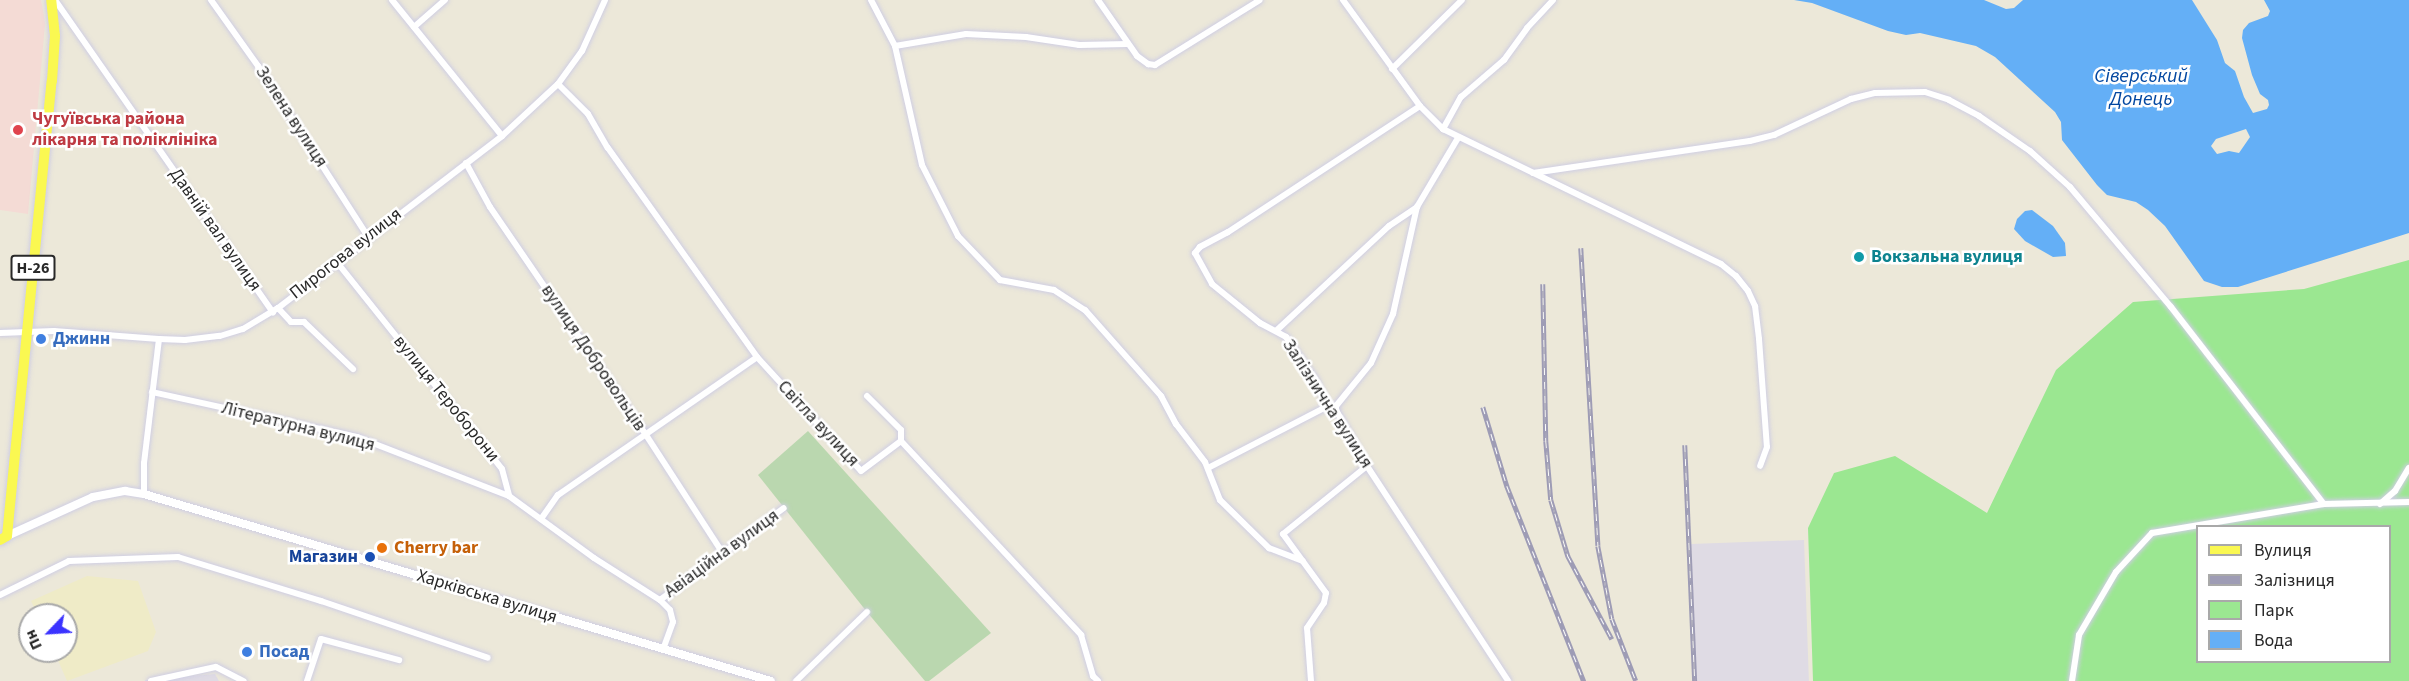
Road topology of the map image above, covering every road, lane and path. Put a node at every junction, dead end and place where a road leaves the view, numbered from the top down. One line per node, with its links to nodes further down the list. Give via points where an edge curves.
1 (53, 0): 26 (street, Давній вал вулиця); 28 (main road, Н-26, via 55,36)
2 (211, 0): 24 (street, Зелена вулиця)
3 (392, 0): 12 (street)
4 (445, 0): 12 (street)
5 (605, 0): 16 (street, Пирогова вулиця, via 582,51)
6 (871, 0): 14 (street)
7 (1098, 0): 13 (street)
8 (1260, 0): 13 (street, via 1160,63 1148,64)
9 (1343, 0): 15 (street)
10 (1462, 0): 15 (street)
11 (1553, 0): 18 (street, via 1504,60 1461,98)
12 (414, 27): 19 (street)
13 (1128, 44): 14 (street, via 1079,45 966,34)
14 (895, 46): 41 (street, via 922,165 958,236 1000,280 1054,290 1085,310 1161,396)
15 (1392, 69): 17 (street)
16 (558, 84): 19 (street, Пирогова вулиця); 31 (street, Світла вулиця, via 588,114)
17 (1420, 106): 18 (street); 27 (street, Залізнична вулиця, via 1196,251 1197,261 1212,284 1260,323)
18 (1443, 129): 20 (street)
19 (502, 136): 21 (street, Пирогова вулиця)
20 (1458, 138): 22 (street); 23 (street)
21 (466, 163): 24 (street, Пирогова вулиця); 37 (street, вулиця Добровольців, via 490,207)
22 (1533, 173): 40 (street, via 1721,264 1748,291 1755,306 1760,347 1767,447); 46 (street, via 1750,141 1782,132 1833,106 1875,93 1925,93 1949,100 2030,152 2070,187 2171,307)
23 (1417, 207): 27 (street, via 1389,226); 36 (street, via 1393,314 1371,363)
24 (368, 237): 25 (street, Пирогова вулиця)
25 (336, 261): 26 (street, Пирогова вулиця); 44 (street, вулиця Тероборони, via 502,469)
26 (275, 310): 30 (street, Пирогова вулиця, via 243,329 220,336); 32 (street, via 291,322 304,322)
27 (1277, 330): 35 (street, Залізнична вулиця, via 1315,379)
28 (28, 331): 29 (street, Пирогова вулиця); 30 (street, Пирогова вулиця); 50 (main road, Н-26)
29 (0, 333)
30 (159, 339): 33 (street)
31 (757, 357): 37 (street); 38 (street, Світла вулиця, via 861,471)
32 (353, 369)
33 (152, 393): 43 (street); 44 (street, Літературна вулиця, via 357,437)
34 (867, 396): 38 (street, via 901,430)
35 (1328, 406): 36 (street, Залізнична вулиця); 41 (street)
36 (1336, 410): 39 (street, Залізнична вулиця)
37 (646, 435): 49 (street, via 558,495); 51 (street, вулиця Добровольців)
38 (901, 441): 64 (street, via 1081,635)
39 (1367, 466): 52 (street, via 1284,534); 66 (street, Залізнична вулиця)
40 (1761, 466)
41 (1208, 468): 52 (street, via 1221,500 1269,548)
42 (2409, 468): 47 (street, via 2395,490)
43 (144, 494): 50 (street, Харківська вулиця, via 125,491 93,497); 56 (street, Харківська вулиця)
44 (509, 496): 49 (street)
45 (2409, 502): 47 (street)
46 (2324, 504): 47 (street); 67 (street, via 2147,536 2116,572 2079,635)
47 (2379, 504)
48 (784, 508): 51 (street, Авіаційна вулиця)
49 (541, 519): 54 (street)
50 (3, 538)
51 (722, 552): 54 (street, Авіаційна вулиця)
52 (1303, 561): 65 (street, via 1326,593 1324,603 1307,628)
53 (0, 595): 57 (street, via 69,561 178,557)
54 (660, 600): 56 (street, via 670,610 673,622)
55 (867, 612): 63 (street)
56 (663, 649): 62 (street, Харківська вулиця)
57 (488, 658)
58 (399, 660): 61 (street, via 321,639)
59 (151, 681): 60 (street, via 216,667)
60 (244, 681)
61 (307, 681)
62 (771, 681)
63 (796, 681)
64 (1098, 681)
65 (1311, 681)
66 (1508, 681)
67 (2072, 681)

